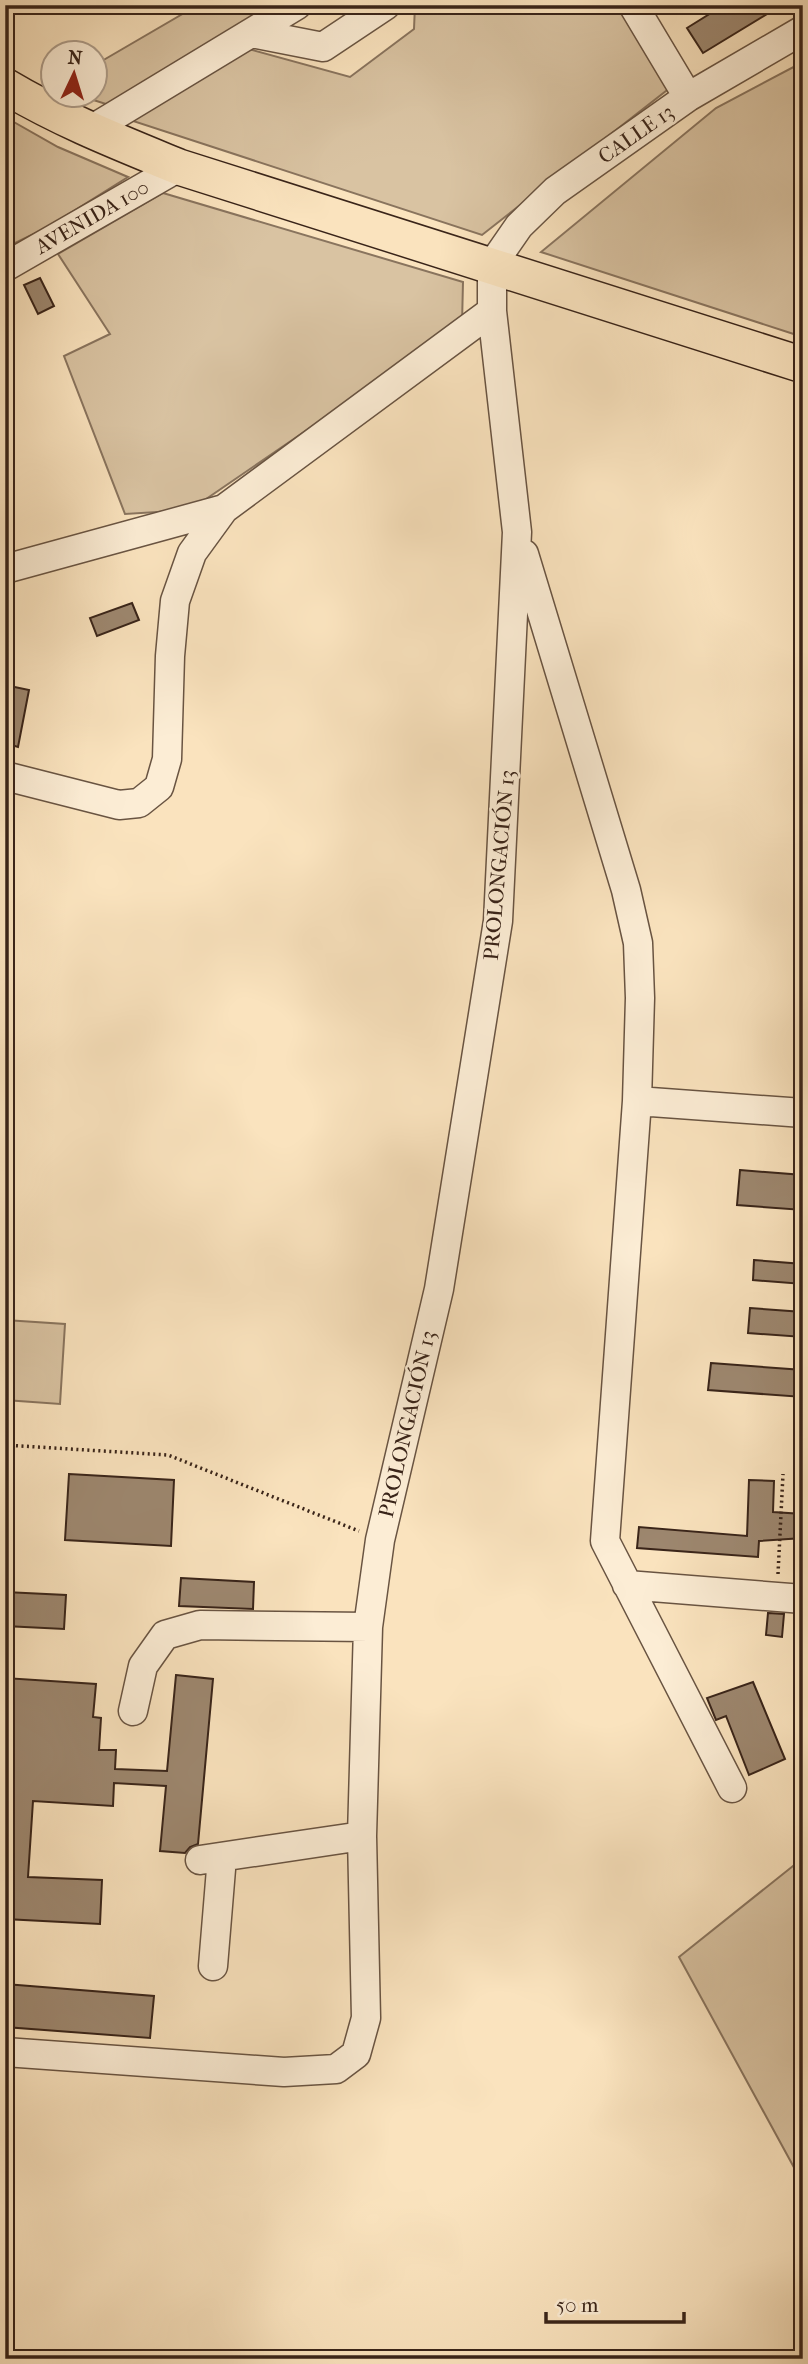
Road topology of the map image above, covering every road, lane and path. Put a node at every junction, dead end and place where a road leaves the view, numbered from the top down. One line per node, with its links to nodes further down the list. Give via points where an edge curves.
1 (297, 5): 5 (street)
2 (386, 5): 5 (street, via 323,47)
3 (633, 5): 7 (street)
4 (803, 30): 7 (street, CALLE 13)
5 (251, 33): 8 (street)
6 (5, 86): 8 (main road)
7 (688, 97): 10 (street, CALLE 13, via 555,191 519,226)
8 (89, 131): 9 (main road)
9 (179, 167): 10 (main road); 11 (street, AVENIDA 100)
10 (492, 265): 12 (street, PROLONGACIÓN 13); 13 (main road)
11 (5, 267)
12 (492, 311): 14 (street); 15 (street, PROLONGACIÓN 13)
13 (803, 365)
14 (224, 509): 16 (street); 17 (street, via 192,553 175,601 167,759 159,787 139,803 119,805)
15 (517, 531): 18 (street, via 638,943); 22 (street, PROLONGACIÓN 13, via 498,920 439,1289)
16 (5, 569)
17 (5, 776)
18 (636, 1101): 19 (street); 23 (street, via 605,1541)
19 (803, 1113)
20 (5, 1446): 22 (path, via 167,1455)
21 (783, 1474): 24 (path)
22 (380, 1540): 25 (street, PROLONGACIÓN 13)
23 (627, 1585): 24 (street); 27 (street)
24 (790, 1598)
25 (368, 1627): 26 (street, via 200,1625 165,1636 143,1665); 28 (street, PROLONGACIÓN 13)
26 (133, 1711)
27 (732, 1788)
28 (362, 1836): 29 (street, via 211,1858); 30 (street, PROLONGACIÓN 13, via 366,2018 356,2054 337,2069 284,2072)
29 (213, 1966)
30 (5, 2052)

